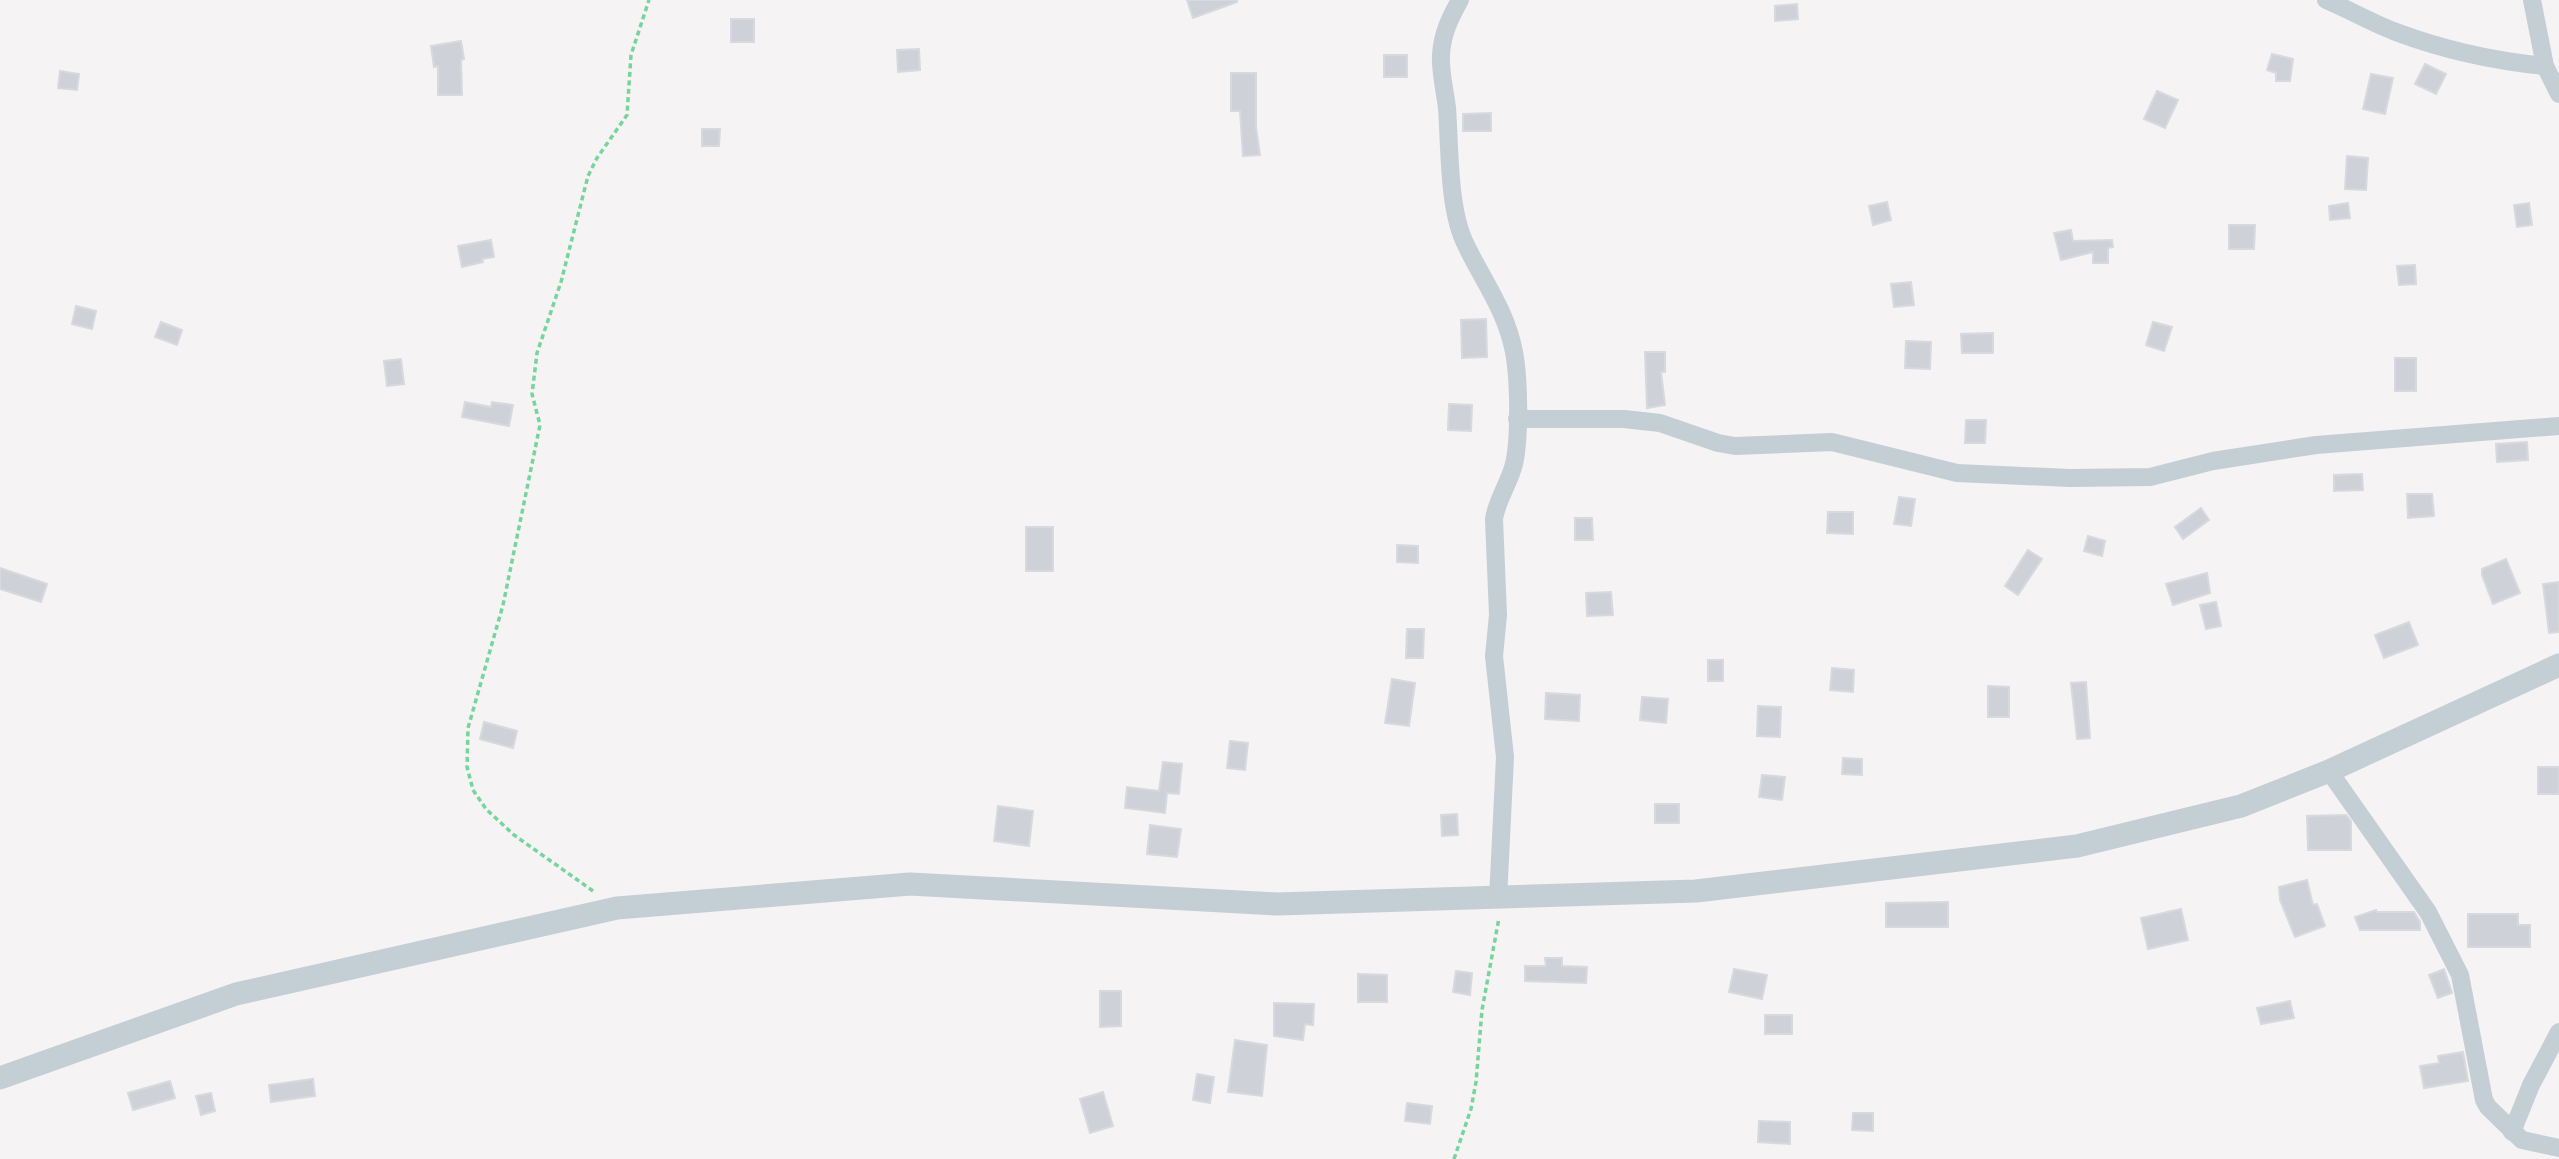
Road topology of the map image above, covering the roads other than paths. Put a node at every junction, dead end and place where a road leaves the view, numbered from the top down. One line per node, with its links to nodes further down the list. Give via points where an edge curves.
1 (1460, 0): 6 (street, via 1445,29 1441,57 1454,194 1466,245 1490,286 1514,352)
2 (2326, 0): 4 (street, via 2394,31 2455,50)
3 (2532, 0): 4 (street)
4 (2545, 66): 5 (street)
5 (2559, 94)
6 (1517, 419): 7 (street, via 1624,419 1667,425 1735,446 1832,442 1957,473 2070,478 2150,477 2213,461 2316,445); 10 (street, via 1514,461 1494,519 1498,615 1494,656 1505,757)
7 (2559, 426)
8 (2559, 665): 9 (street)
9 (2329, 771): 10 (street, via 2241,806 2077,846 1696,891); 13 (street, via 2441,937 2460,975 2484,1100)
10 (1498, 899): 12 (street, via 1277,904 910,884 617,908 236,994)
11 (2559, 1032): 13 (street)
12 (0, 1079)
13 (2512, 1132): 14 (street, via 2522,1140)
14 (2559, 1148)

